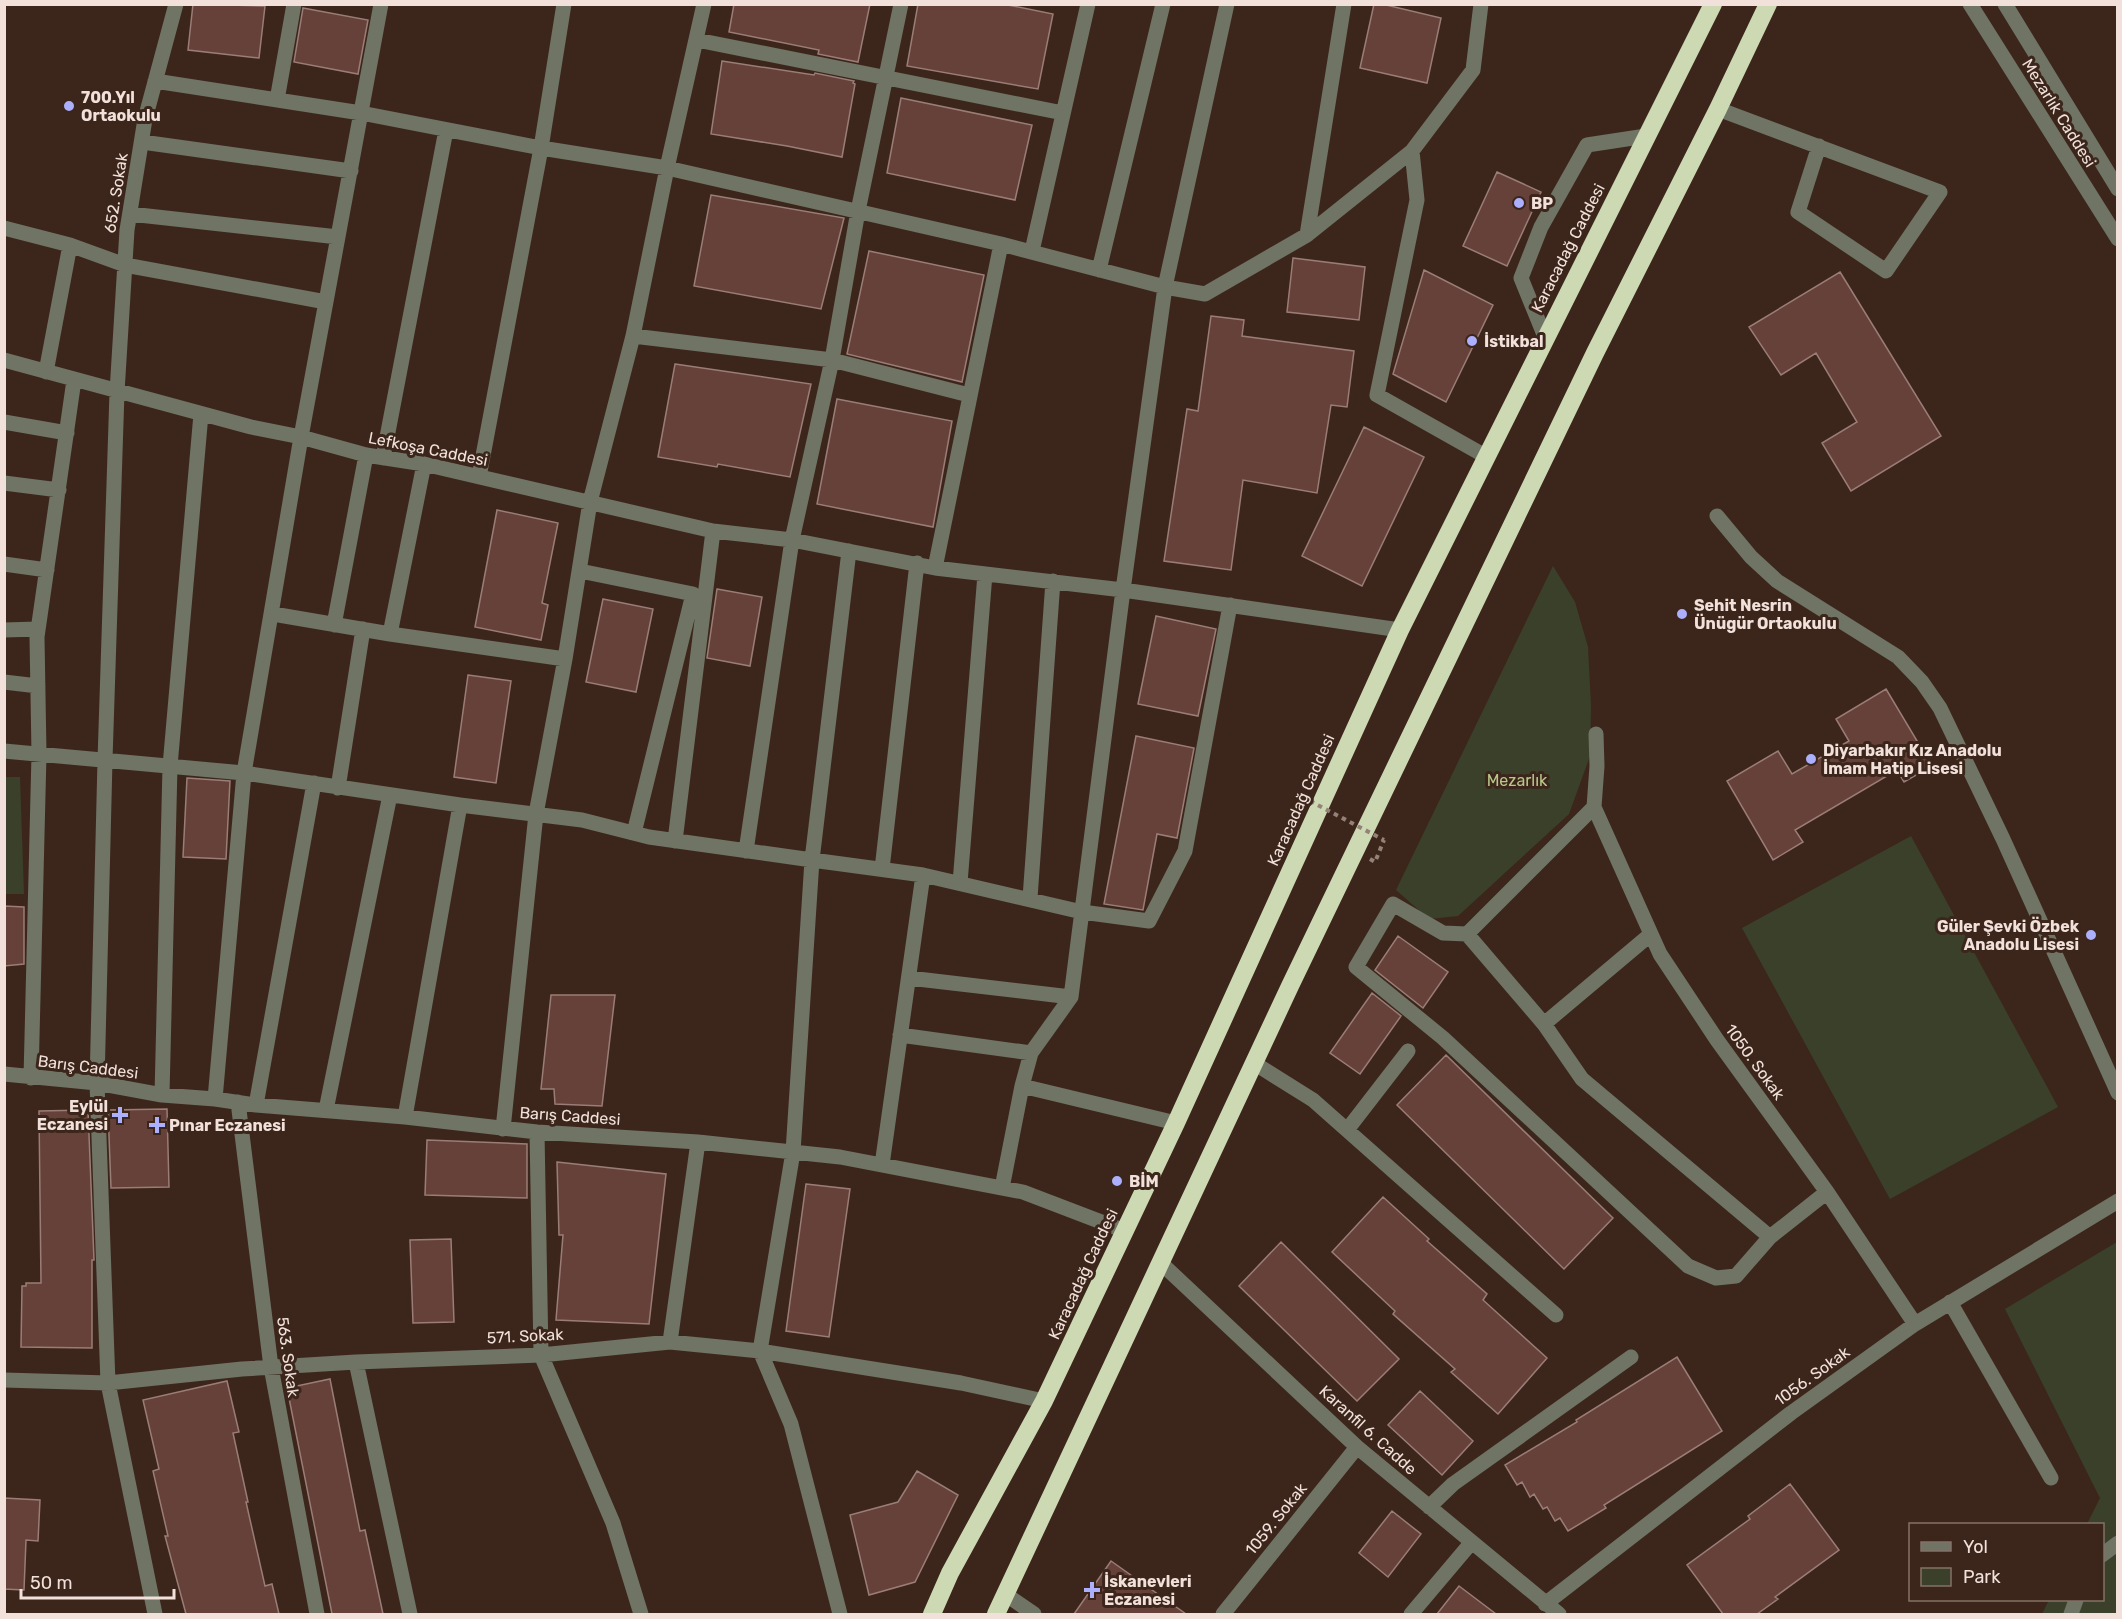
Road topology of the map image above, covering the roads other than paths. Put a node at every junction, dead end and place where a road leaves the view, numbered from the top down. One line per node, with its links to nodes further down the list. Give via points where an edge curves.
1 (176, 4): 18 (street, 652. Sokak)
2 (294, 4): 19 (street)
3 (381, 4): 21 (street)
4 (564, 4): 27 (street)
5 (704, 4): 16 (street)
6 (901, 4): 17 (street)
7 (1088, 4): 22 (street)
8 (1163, 4): 43 (street)
9 (1227, 4): 44 (street)
10 (1344, 4): 36 (street)
11 (1480, 4): 28 (street, via 1473,70)
12 (1713, 4): 24 (highway, Karacadağ Caddesi)
13 (1768, 4): 20 (highway)
14 (1971, 4): 32 (street, Mezarlık Caddesi)
15 (2005, 4): 31 (street, Mezarlık Caddesi)
16 (697, 39): 17 (street); 29 (street)
17 (886, 78): 22 (street); 33 (street)
18 (156, 81): 19 (street); 25 (street, 652. Sokak)
19 (277, 100): 21 (street)
20 (1718, 109): 26 (street); 118 (highway, via 1595,353)
21 (361, 113): 23 (street); 30 (street)
22 (1063, 113): 41 (street)
23 (446, 130): 27 (street); 60 (street)
24 (1646, 136): 47 (highway, Karacadağ Caddesi); 47 (street, via 1587,145 1541,227 1521,278)
25 (142, 142): 30 (street); 34 (street, 652. Sokak)
26 (1819, 146): 26 (street, via 1940,192 1886,271 1798,212)
27 (541, 148): 29 (street); 62 (street)
28 (1412, 151): 36 (street); 59 (street, via 1417,200 1377,395)
29 (667, 168): 33 (street); 46 (street)
30 (351, 171): 37 (street)
31 (2116, 182): 32 (street)
32 (2090, 195): 38 (street, Mezarlık Caddesi)
33 (858, 211): 39 (street); 49 (street)
34 (130, 214): 37 (street); 42 (street, 652. Sokak)
35 (4, 228): 40 (street)
36 (1307, 235): 44 (street, via 1204,294)
37 (338, 237): 45 (street)
38 (2118, 239)
39 (1001, 244): 41 (street); 53 (street)
40 (70, 245): 42 (street); 50 (street)
41 (1032, 252): 43 (street)
42 (125, 265): 45 (street); 52 (street, 652. Sokak)
43 (1099, 270): 44 (street)
44 (1165, 287): 77 (street)
45 (326, 302): 57 (street)
46 (633, 336): 49 (street); 65 (street)
47 (1545, 337): 59 (highway, Karacadağ Caddesi)
48 (4, 360): 50 (street, Lefkoşa Caddesi)
49 (832, 360): 53 (street); 68 (street)
50 (46, 372): 51 (street, Lefkoşa Caddesi)
51 (74, 380): 52 (street, Lefkoşa Caddesi); 56 (street)
52 (117, 392): 54 (street, Lefkoşa Caddesi); 92 (street, 652. Sokak)
53 (969, 395): 72 (street)
54 (201, 414): 57 (street, Lefkoşa Caddesi); 93 (street)
55 (4, 422): 56 (street)
56 (67, 433): 64 (street)
57 (301, 437): 58 (street, Lefkoşa Caddesi); 79 (street)
58 (366, 455): 60 (street, Lefkoşa Caddesi); 80 (street)
59 (1486, 457): 84 (highway, Karacadağ Caddesi)
60 (383, 459): 61 (street, Lefkoşa Caddesi)
61 (424, 464): 62 (street, Lefkoşa Caddesi); 85 (street)
62 (479, 477): 65 (street, Lefkoşa Caddesi)
63 (4, 483): 64 (street)
64 (58, 490): 73 (street)
65 (590, 502): 67 (street, Lefkoşa Caddesi); 74 (street)
66 (1717, 516): 123 (street, via 1777,581 1898,657 1922,682 1940,708 2003,839)
67 (713, 531): 68 (street, Lefkoşa Caddesi); 102 (street)
68 (792, 540): 69 (street, Lefkoşa Caddesi); 103 (street)
69 (849, 551): 70 (street, Lefkoşa Caddesi); 104 (street)
70 (917, 563): 72 (street, Lefkoşa Caddesi); 105 (street)
71 (4, 564): 73 (street)
72 (935, 568): 75 (street, Lefkoşa Caddesi)
73 (47, 570): 81 (street)
74 (580, 571): 86 (street); 101 (street, via 693,594)
75 (985, 574): 76 (street, Lefkoşa Caddesi); 107 (street)
76 (1053, 581): 77 (street, Lefkoşa Caddesi); 108 (street)
77 (1123, 590): 78 (street, Lefkoşa Caddesi); 109 (street)
78 (1230, 605): 84 (street, Lefkoşa Caddesi); 109 (street, via 1185,851 1149,921)
79 (273, 614): 80 (street); 94 (street)
80 (334, 625): 82 (street)
81 (38, 629): 83 (street); 88 (street)
82 (363, 629): 85 (street); 96 (street)
83 (4, 630)
84 (1400, 630): 130 (highway, Karacadağ Caddesi)
85 (390, 634): 86 (street)
86 (565, 659): 100 (street)
87 (4, 682): 88 (street)
88 (38, 686): 91 (street)
89 (1596, 734): 99 (street)
90 (4, 751): 91 (street)
91 (39, 754): 92 (street); 120 (street)
92 (105, 760): 93 (street); 121 (street, 652. Sokak)
93 (170, 766): 94 (street); 124 (street)
94 (244, 773): 95 (street); 125 (street)
95 (314, 783): 96 (street); 127 (street)
96 (338, 788): 97 (street)
97 (390, 795): 98 (street); 128 (street)
98 (460, 805): 100 (street); 129 (street)
99 (1594, 807): 110 (street); 111 (street, 1050. Sokak)
100 (536, 814): 101 (street); 131 (street)
101 (634, 833): 102 (street)
102 (675, 841): 103 (street)
103 (746, 851): 104 (street)
104 (812, 860): 105 (street); 135 (street)
105 (882, 870): 106 (street)
106 (923, 875): 107 (street); 112 (street)
107 (960, 883): 108 (street)
108 (1030, 898): 109 (street)
109 (1082, 912): 113 (street)
110 (1467, 934): 114 (street); 141 (street, via 1443,933 1393,904 1356,967 1443,1038 1688,1266 1716,1278 1736,1276)
111 (1651, 934): 114 (street); 138 (street, 1050. Sokak, via 1717,1040)
112 (909, 978): 113 (street); 115 (street)
113 (1071, 997): 117 (street)
114 (1544, 1024): 141 (street, via 1582,1079)
115 (900, 1035): 117 (street); 136 (street)
116 (1407, 1051): 132 (street)
117 (1031, 1053): 122 (street)
118 (1254, 1063): 132 (street, via 1313,1100); 142 (highway)
119 (4, 1074): 120 (street, Barış Caddesi)
120 (32, 1078): 121 (street, Barış Caddesi)
121 (98, 1083): 124 (street, Barış Caddesi); 153 (street, 652. Sokak)
122 (1022, 1086): 130 (street); 137 (street)
123 (2118, 1094)
124 (162, 1095): 125 (street, Barış Caddesi)
125 (215, 1099): 126 (street, Barış Caddesi)
126 (238, 1102): 127 (street, Barış Caddesi); 151 (street, 563. Sokak)
127 (256, 1106): 128 (street, Barış Caddesi)
128 (326, 1110): 129 (street, Barış Caddesi)
129 (405, 1117): 131 (street, Barış Caddesi)
130 (1176, 1123): 140 (highway, Karacadağ Caddesi)
131 (503, 1129): 133 (street, Barış Caddesi)
132 (1347, 1130): 144 (street)
133 (537, 1132): 134 (street, Barış Caddesi); 148 (street)
134 (698, 1142): 135 (street, Barış Caddesi); 146 (street)
135 (793, 1152): 136 (street, Barış Caddesi); 147 (street)
136 (882, 1165): 137 (street, Barış Caddesi)
137 (1002, 1188): 140 (street, Barış Caddesi, via 1023,1192)
138 (1827, 1192): 141 (street); 145 (street, 1050. Sokak)
139 (2118, 1201): 143 (street, 1056. Sokak)
140 (1125, 1231): 154 (highway, Karacadağ Caddesi)
141 (1770, 1237)
142 (1162, 1264): 155 (street, Karanfil 6. Cadde); 161 (highway)
143 (1950, 1302): 145 (street, 1056. Sokak); 156 (street)
144 (1556, 1315)
145 (1915, 1323): 162 (street, 1056. Sokak, via 1791,1413)
146 (670, 1342): 147 (street, 571. Sokak); 148 (street, 571. Sokak)
147 (760, 1351): 154 (street, 571. Sokak, via 961,1383); 167 (street, via 791,1424)
148 (541, 1355): 150 (street, 571. Sokak); 166 (street, via 613,1523)
149 (1631, 1357): 157 (street, via 1453,1484)
150 (357, 1362): 151 (street, 571. Sokak); 165 (street)
151 (271, 1367): 153 (street, 571. Sokak); 164 (street, 563. Sokak)
152 (4, 1380): 153 (street, 571. Sokak)
153 (108, 1383): 163 (street, 652. Sokak)
154 (1044, 1401): 168 (highway, Karacadağ Caddesi, via 950,1573)
155 (1357, 1447): 157 (street, Karanfil 6. Cadde); 171 (street, 1059. Sokak)
156 (2051, 1478)
157 (1429, 1507): 158 (street, Karanfil 6. Cadde)
158 (1471, 1543): 162 (street, Karanfil 6. Cadde); 172 (street)
159 (2118, 1543): 160 (street)
160 (2104, 1553)
161 (1005, 1594): 169 (highway); 170 (street)
162 (1545, 1604): 173 (street, Karanfil 6. Cadde)
163 (155, 1614)
164 (317, 1614)
165 (410, 1614)
166 (641, 1614)
167 (840, 1614)
168 (932, 1614)
169 (996, 1614)
170 (1034, 1614)
171 (1222, 1614)
172 (1411, 1614)
173 (1559, 1614)

